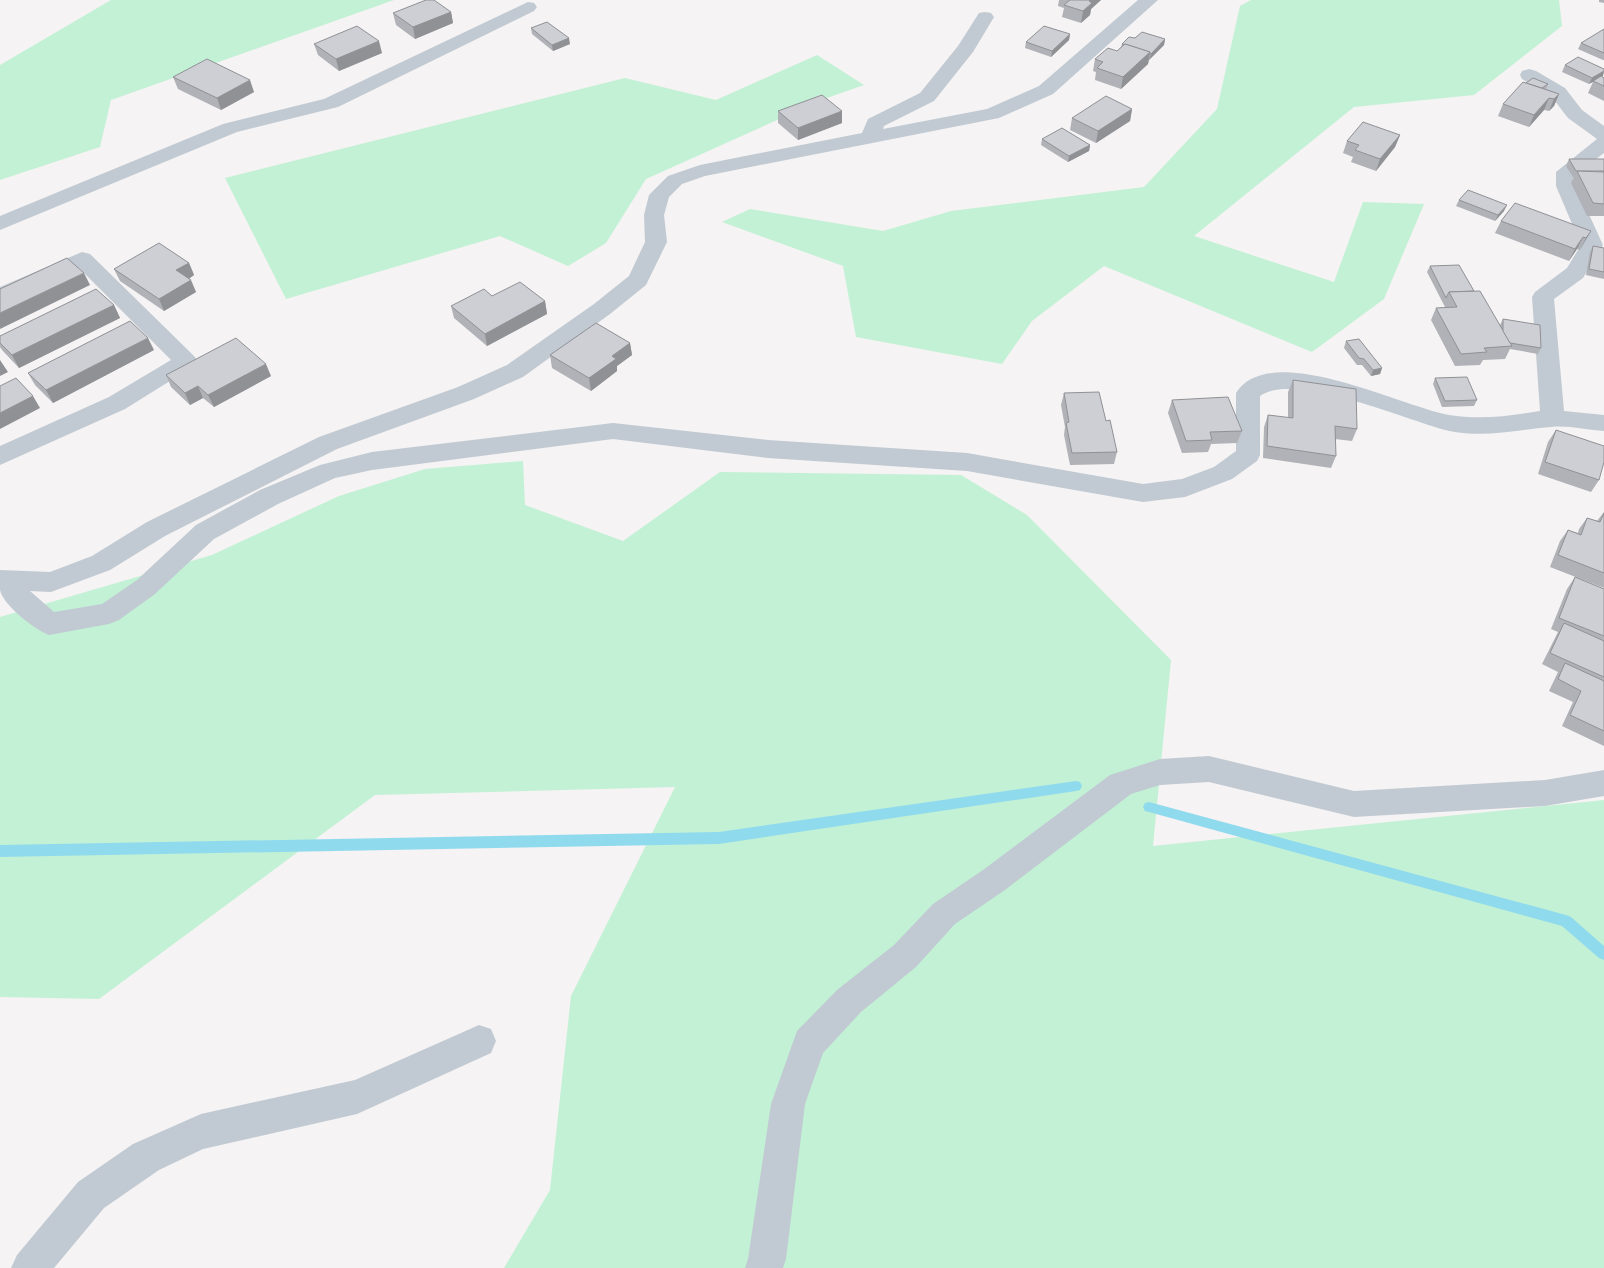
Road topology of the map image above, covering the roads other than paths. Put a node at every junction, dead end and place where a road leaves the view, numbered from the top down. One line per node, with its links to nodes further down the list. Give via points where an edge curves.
1 (1149, 0): 6 (street, via 1046,90 992,114)
2 (528, 7): 8 (street, via 331,103 230,128)
3 (985, 17): 6 (street, via 966,48 927,97 876,124)
4 (1529, 75): 5 (street, via 1558,92 1575,114)
5 (1604, 135)
6 (870, 139): 13 (street, via 700,171 675,180 659,195 654,215 656,242 638,280 515,371 328,443 156,529 101,563 51,582)
7 (1604, 143): 10 (street, via 1566,172 1566,186 1592,245 1575,273 1543,297)
8 (0, 224)
9 (4, 285): 12 (street, via 82,260 186,362 117,403)
10 (1553, 418): 11 (street); 13 (street, via 1498,426 1448,423 1328,386 1290,380 1261,383 1248,392 1248,455 1223,473 1186,488 1144,494 967,462 768,449 613,431 372,462 329,471 269,497 205,532 146,587 110,613 49,624 22,602)
11 (1604, 423)
12 (0, 456)
13 (4, 581)
14 (1604, 782): 17 (street, via 1545,793 1354,804 1209,769 1160,772 1121,784 944,914 905,956 850,1001 810,1043 788,1104)
15 (479, 1042): 16 (street, via 357,1097 202,1132 146,1157 91,1194)
16 (30, 1268)
17 (764, 1268)

